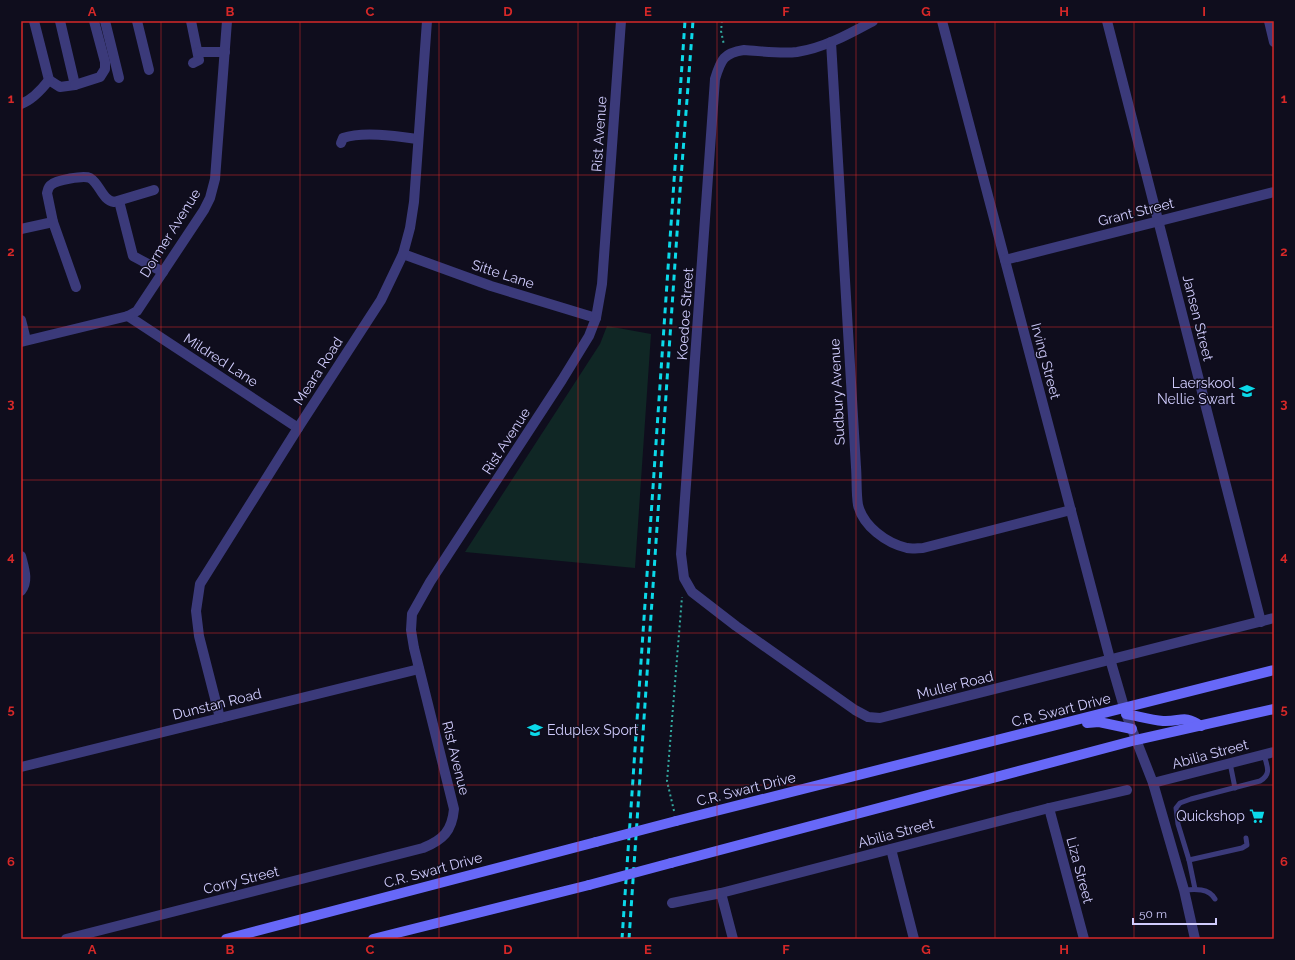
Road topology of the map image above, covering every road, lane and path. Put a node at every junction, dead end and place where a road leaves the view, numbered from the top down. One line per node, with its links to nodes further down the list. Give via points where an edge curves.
1 (34, 21): 23 (street)
2 (60, 21): 24 (street)
3 (94, 21): 24 (street, via 105,69 100,77)
4 (105, 21): 22 (street)
5 (137, 21): 21 (street)
6 (191, 21): 17 (street)
7 (227, 21): 18 (street, Dormer Avenue)
8 (427, 21): 26 (street, Meara Road)
9 (621, 21): 39 (street, Rist Avenue, via 602,284)
10 (722, 21): 19 (path, via 721,31)
11 (873, 21): 15 (street)
12 (942, 21): 35 (street, Irving Street)
13 (1107, 21): 31 (street, Jansen Street)
14 (1269, 21): 16 (street)
15 (831, 42): 19 (street, via 795,52 744,50); 43 (street, Sudbury Avenue, via 858,504 861,512 867,523 890,541 907,548 923,548)
16 (1274, 42)
17 (198, 52): 18 (street); 20 (street, via 199,60)
18 (225, 52): 36 (street, Dormer Avenue, via 213,189 204,210)
19 (726, 55): 45 (street, Koedoe Street, via 715,78 682,546)
20 (193, 63)
21 (149, 70)
22 (119, 78)
23 (49, 80): 24 (street, via 60,87); 25 (street, via 42,90)
24 (75, 85)
25 (21, 104)
26 (418, 139): 27 (street, via 381,135 348,136 343,138); 34 (street, Meara Road, via 414,202)
27 (341, 143)
28 (154, 190): 30 (street)
29 (1274, 192): 31 (street, Grant Street)
30 (119, 201): 32 (street, via 108,200 88,177 55,183 47,193); 36 (street, via 133,256)
31 (1159, 221): 35 (street, Grant Street); 48 (street, Jansen Street)
32 (53, 222): 33 (street); 37 (street)
33 (21, 229)
34 (403, 254): 39 (street, Sitte Lane, via 491,286); 42 (street, Meara Road, via 381,300)
35 (1005, 260): 43 (street, Irving Street)
36 (163, 272): 38 (street, Dormer Avenue, via 141,307)
37 (76, 287)
38 (128, 316): 41 (street, Dormer Avenue); 42 (street, Mildred Lane)
39 (596, 318): 50 (street, Rist Avenue, via 582,349 430,582 412,614 411,630)
40 (21, 320): 41 (street)
41 (23, 341)
42 (298, 428): 54 (street, Meara Road, via 200,584 196,611 198,636)
43 (1071, 510): 49 (street, Irving Street)
44 (21, 556): 46 (street, via 26,581)
45 (684, 578): 49 (street, Muller Road, via 692,592 736,626 868,717 894,715); 67 (path, via 667,781)
46 (21, 592)
47 (1274, 618): 48 (street, Muller Road)
48 (1262, 622): 49 (street, Muller Road)
49 (1110, 659): 53 (street, Irving Street)
50 (419, 669): 54 (street, Dunstan Road); 69 (street, Rist Avenue, via 454,809 449,830)
51 (1274, 670): 53 (main road, C.R. Swart Drive)
52 (1274, 709): 56 (main road)
53 (1125, 711): 55 (main road, C.R. Swart Drive); 56 (main road, via 1162,721 1188,719); 57 (street, Irving Street)
54 (220, 718): 62 (street, Dunstan Road)
55 (1071, 722): 57 (main road, via 1099,722); 67 (main road, C.R. Swart Drive)
56 (1201, 726): 58 (main road)
57 (1132, 730): 58 (street, Irving Street)
58 (1136, 740): 63 (street, Irving Street); 79 (main road, bridge, via 589,885)
59 (1274, 752): 60 (street, Abilia Street)
60 (1264, 755): 61 (street, Abilia Street); 64 (lane, via 1268,772 1266,777)
61 (1230, 763): 63 (street, Abilia Street); 64 (lane)
62 (21, 767)
63 (1153, 783): 73 (street, Irving Street)
64 (1235, 788): 71 (lane, via 1191,799 1180,803 1176,808)
65 (1127, 790): 66 (street, Abilia Street)
66 (1049, 808): 70 (street, Abilia Street); 82 (street, Liza Street)
67 (676, 821): 78 (main road, C.R. Swart Drive, bridge)
68 (1246, 838): 71 (lane, via 1246,845 1242,848)
69 (423, 848): 77 (street, Corry Street)
70 (891, 849): 74 (street, Abilia Street); 81 (street)
71 (1189, 860): 72 (lane)
72 (1195, 889): 73 (lane); 75 (lane, via 1206,890)
73 (1184, 890): 83 (street, Irving Street)
74 (721, 893): 76 (street, Abilia Street); 80 (street)
75 (1215, 899)
76 (672, 903)
77 (66, 939)
78 (226, 939)
79 (372, 939)
80 (733, 939)
81 (914, 939)
82 (1084, 939)
83 (1195, 939)

